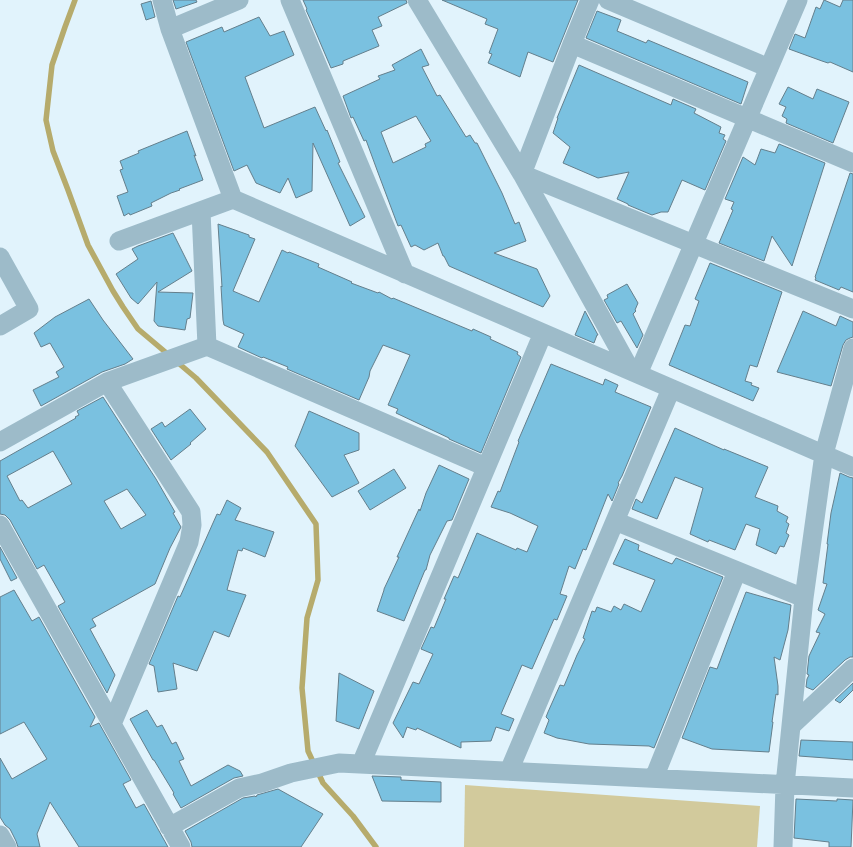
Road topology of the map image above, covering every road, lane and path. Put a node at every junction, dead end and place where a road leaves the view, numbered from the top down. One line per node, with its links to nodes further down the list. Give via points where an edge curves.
1 (162, 0): 8 (street)
2 (239, 0): 8 (street)
3 (290, 0): 19 (street)
4 (417, 0): 13 (street)
5 (590, 0): 9 (street)
6 (608, 0): 10 (street)
7 (798, 0): 10 (street)
8 (170, 29): 14 (street)
9 (572, 44): 11 (street); 13 (street)
10 (769, 68): 11 (street)
11 (748, 118): 12 (street); 17 (street)
12 (853, 163)
13 (522, 174): 17 (street); 25 (street)
14 (233, 199): 15 (street); 19 (street)
15 (201, 211): 16 (street); 23 (street)
16 (119, 241)
17 (694, 244): 20 (street); 25 (street)
18 (0, 257): 21 (street, via 29,309)
19 (405, 274): 22 (street)
20 (853, 309)
21 (0, 326)
22 (542, 333): 25 (street); 30 (street)
23 (207, 346): 26 (street); 30 (street)
24 (853, 348): 29 (street)
25 (634, 373): 27 (street)
26 (107, 382): 28 (street); 37 (street, via 191,512 192,525 189,542)
27 (671, 389): 29 (street); 32 (street)
28 (0, 442)
29 (824, 454): 31 (street); 35 (street)
30 (486, 467): 39 (street)
31 (853, 467)
32 (615, 521): 34 (street); 40 (street)
33 (0, 525): 37 (street)
34 (737, 571): 35 (street); 41 (street)
35 (804, 598): 38 (street)
36 (853, 668): 38 (street)
37 (112, 724): 44 (street)
38 (791, 726): 42 (street)
39 (361, 764): 40 (street); 44 (street, via 339,763 239,788)
40 (508, 771): 41 (street)
41 (654, 778): 42 (street)
42 (785, 784): 43 (street); 48 (street)
43 (853, 788)
44 (169, 827): 47 (street)
45 (0, 835): 46 (street)
46 (7, 847)
47 (181, 847)
48 (783, 847)

